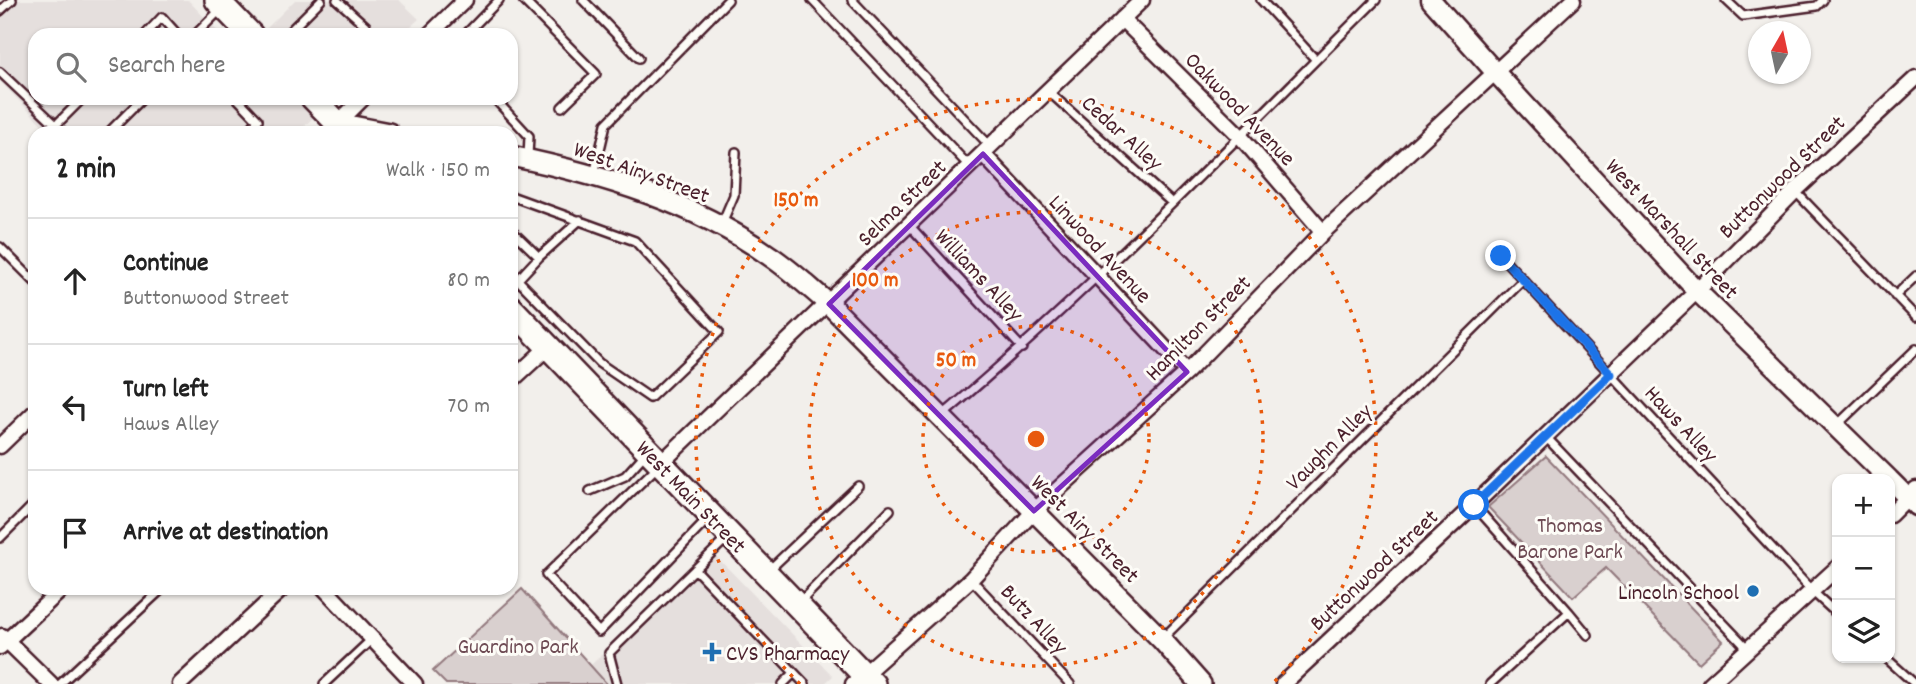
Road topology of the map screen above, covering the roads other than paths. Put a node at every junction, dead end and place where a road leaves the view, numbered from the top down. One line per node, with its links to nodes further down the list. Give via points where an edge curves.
1 (12, 0): 19 (lane)
2 (321, 0): 25 (lane)
3 (337, 0): 26 (lane)
4 (465, 0): 27 (street)
5 (499, 0): 28 (lane)
6 (523, 0): 43 (lane, via 596,74)
7 (583, 0): 29 (lane)
8 (728, 0): 54 (lane, via 606,124)
9 (812, 0): 53 (lane)
10 (852, 0): 50 (lane)
11 (1261, 0): 30 (lane)
12 (1376, 0): 30 (lane)
13 (1431, 0): 32 (street, West Marshall Street)
14 (1573, 0): 32 (street, Hamilton Street)
15 (1726, 0): 16 (lane, via 1743,16 1817,6)
16 (1823, 0)
17 (1138, 1): 20 (street, Selma Street)
18 (220, 3): 23 (lane); 24 (main road)
19 (0, 11)
20 (1122, 19): 34 (street, Selma Street); 49 (street, Oakwood Avenue)
21 (152, 28): 22 (lane, via 162,17)
22 (172, 28)
23 (200, 28)
24 (239, 28)
25 (296, 28)
26 (364, 28)
27 (437, 28)
28 (472, 28)
29 (639, 58)
30 (1315, 60): 49 (lane)
31 (0, 72): 35 (lane)
32 (1496, 73): 61 (street, Hamilton Street); 71 (street, West Marshall Street)
33 (1916, 78): 55 (street, Buttonwood Street)
34 (1048, 90): 50 (street, Selma Street); 57 (lane, Cedar Alley)
35 (28, 98)
36 (35, 105): 44 (lane)
37 (76, 105): 44 (lane)
38 (136, 105): 45 (lane)
39 (244, 105): 46 (lane, via 258,120)
40 (318, 105): 47 (main road)
41 (357, 105): 48 (street)
42 (500, 105): 52 (lane, via 529,136)
43 (562, 107)
44 (57, 125)
45 (115, 126)
46 (253, 126)
47 (334, 126)
48 (340, 126)
49 (1240, 136): 57 (lane); 61 (street, Oakwood Avenue)
50 (987, 150): 53 (street, Selma Street); 68 (street, Linwood Avenue)
51 (736, 152): 60 (lane, via 734,195)
52 (520, 158): 54 (main road, West Airy Street)
53 (970, 167): 59 (street, Selma Street)
54 (594, 175): 60 (main road, West Airy Street, via 662,199)
55 (1795, 191): 71 (street, Buttonwood Street); 72 (lane)
56 (518, 198): 58 (lane)
57 (1172, 203): 68 (lane)
58 (580, 220): 65 (lane); 70 (lane, via 635,241 719,332 650,398 599,363)
59 (909, 225): 73 (street, Selma Street); 77 (lane, Williams Alley)
60 (720, 227): 73 (main road, West Airy Street, via 770,256)
61 (1323, 232): 79 (street, Hamilton Street)
62 (518, 237): 65 (lane)
63 (0, 247): 66 (lane)
64 (1501, 256): 69 (lane, Haws Alley)
65 (539, 257): 70 (lane)
66 (28, 275)
67 (1916, 276): 72 (lane)
68 (1097, 277): 77 (lane); 79 (street, Linwood Avenue)
69 (1523, 280): 81 (lane, Haws Alley); 115 (lane, Vaughn Alley)
70 (518, 281)
71 (1697, 291): 81 (street, Buttonwood Street); 84 (street, West Marshall Street)
72 (1895, 296): 75 (lane)
73 (829, 304): 82 (main road, West Airy Street); 87 (street, Selma Street)
74 (518, 315): 76 (main road, West Main Street)
75 (1916, 317)
76 (548, 347): 80 (street); 87 (main road, West Main Street)
77 (1023, 348): 82 (lane)
78 (1916, 349): 84 (lane)
79 (1187, 372): 96 (street, Hamilton Street)
80 (518, 374)
81 (1611, 374): 85 (street, Buttonwood Street); 105 (lane, Haws Alley)
82 (940, 417): 96 (main road, West Airy Street)
83 (28, 421): 86 (street)
84 (1835, 426): 88 (street, West Marshall Street)
85 (1546, 437): 93 (street, Buttonwood Street); 117 (lane)
86 (0, 446)
87 (654, 457): 91 (lane); 98 (main road, West Main Street); 98 (lane, via 546,575 599,632)
88 (1883, 474)
89 (1895, 484): 92 (street, West Marshall Street)
90 (858, 486): 102 (lane)
91 (590, 491)
92 (1913, 498): 97 (street)
93 (1474, 505): 112 (lane); 131 (street, Buttonwood Street)
94 (28, 510): 100 (lane)
95 (890, 510): 110 (lane)
96 (1034, 511): 104 (street, Hamilton Street); 115 (main road, West Airy Street)
97 (1895, 511)
98 (711, 516): 99 (main road, West Main Street)
99 (730, 535): 101 (lane); 102 (main road, West Main Street)
100 (0, 538)
101 (695, 569): 119 (lane); 126 (lane, via 609,653)
102 (766, 573): 110 (main road, West Main Street)
103 (1832, 573): 105 (street)
104 (971, 579): 120 (street, Hamilton Street); 129 (lane, Butz Alley)
105 (1813, 592): 111 (lane, Haws Alley); 117 (street)
106 (55, 595): 116 (street)
107 (155, 595): 122 (lane)
108 (275, 595): 123 (street)
109 (331, 595): 114 (street)
110 (797, 605): 120 (main road, West Main Street)
111 (1832, 609)
112 (1569, 612): 113 (lane); 132 (lane)
113 (1588, 635)
114 (372, 639): 124 (lane); 125 (street)
115 (1161, 639): 130 (main road, West Airy Street)
116 (2, 641): 121 (street)
117 (1749, 650): 133 (street)
118 (1892, 663): 134 (lane)
119 (794, 673): 127 (lane); 128 (lane)
120 (863, 681)
121 (51, 684)
122 (60, 684)
123 (180, 684)
124 (324, 684)
125 (415, 684)
126 (617, 684)
127 (783, 684)
128 (805, 684)
129 (1070, 684)
130 (1201, 684)
131 (1283, 684)
132 (1490, 684)
133 (1710, 684)
134 (1915, 684)

